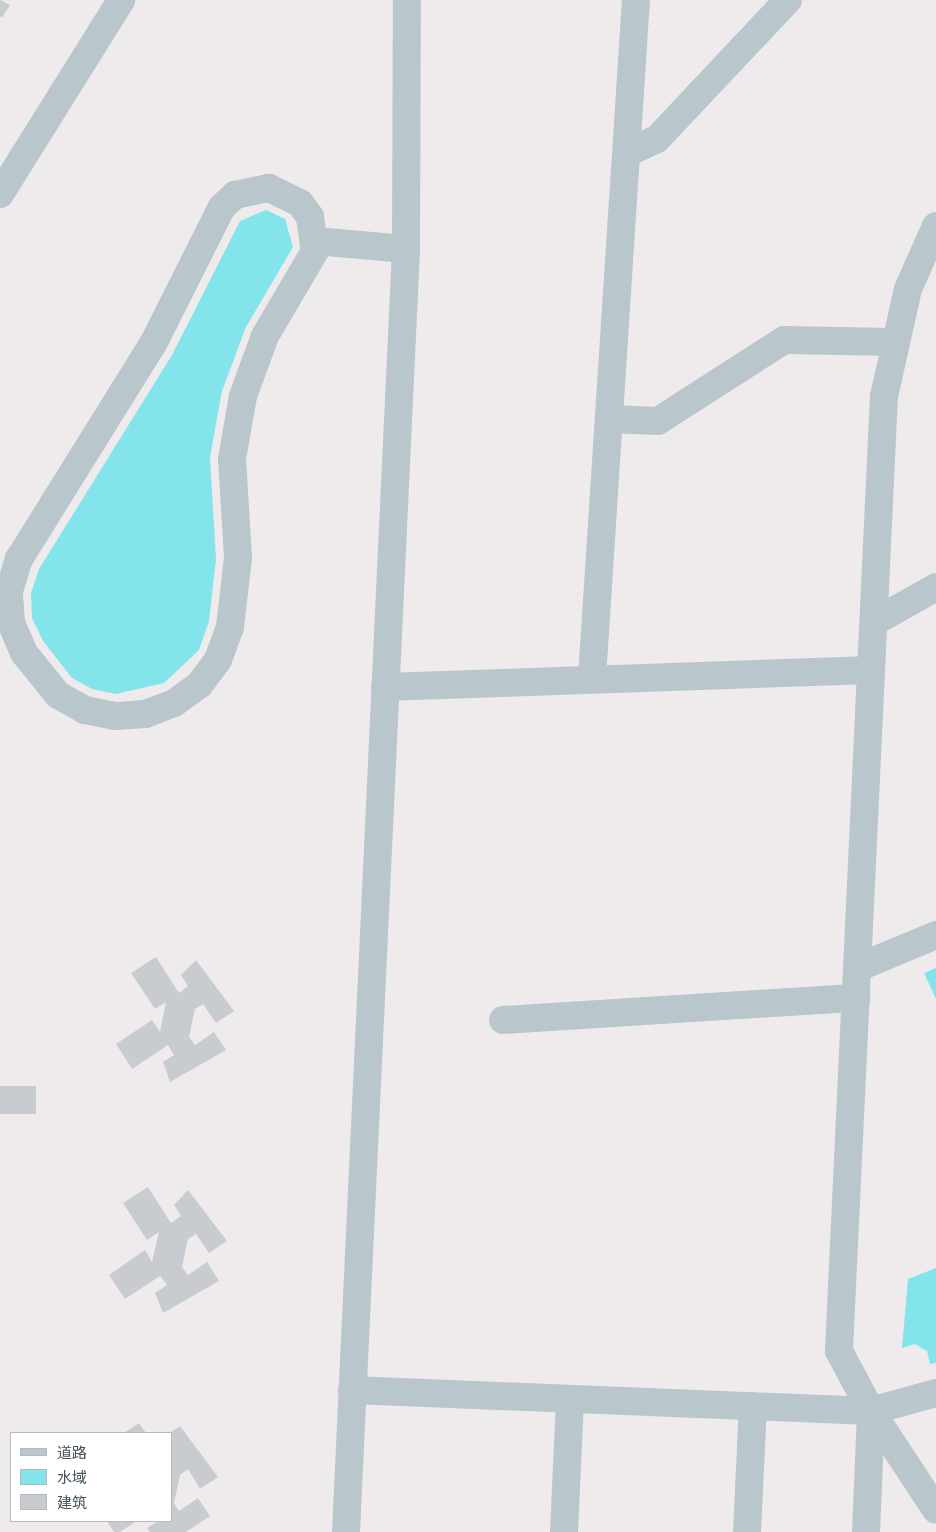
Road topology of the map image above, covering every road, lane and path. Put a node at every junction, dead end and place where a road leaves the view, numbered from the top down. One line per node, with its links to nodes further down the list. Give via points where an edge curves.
1 (121, 0): 6 (lane)
2 (407, 0): 9 (lane)
3 (636, 0): 5 (lane)
4 (788, 0): 5 (lane, via 657,139)
5 (626, 153): 11 (lane)
6 (0, 194)
7 (936, 226): 10 (lane, via 908,289)
8 (316, 242): 8 (lane, via 309,268 265,336 243,396 231,491 237,593 218,660 199,685 174,703 145,714 107,714 85,710 58,696 24,653 11,623 9,591 19,560 153,344 222,207 252,189 286,193 310,217); 9 (lane)
9 (406, 249): 16 (lane)
10 (892, 342): 11 (lane, via 784,340 658,421); 13 (lane, via 884,396)
11 (609, 419): 15 (lane)
12 (936, 587): 13 (lane)
13 (874, 622): 14 (lane)
14 (871, 670): 15 (lane); 18 (lane)
15 (592, 678): 16 (lane)
16 (385, 687): 21 (lane)
17 (936, 935): 18 (lane)
18 (857, 968): 19 (lane)
19 (856, 998): 20 (lane); 25 (lane, via 838,1351)
20 (503, 1020)
21 (352, 1390): 23 (lane); 27 (lane)
22 (936, 1393): 25 (lane)
23 (570, 1399): 24 (lane); 28 (lane)
24 (753, 1406): 25 (lane); 29 (lane)
25 (871, 1411): 26 (lane); 30 (lane)
26 (936, 1510)
27 (346, 1532)
28 (564, 1532)
29 (747, 1532)
30 (866, 1532)

